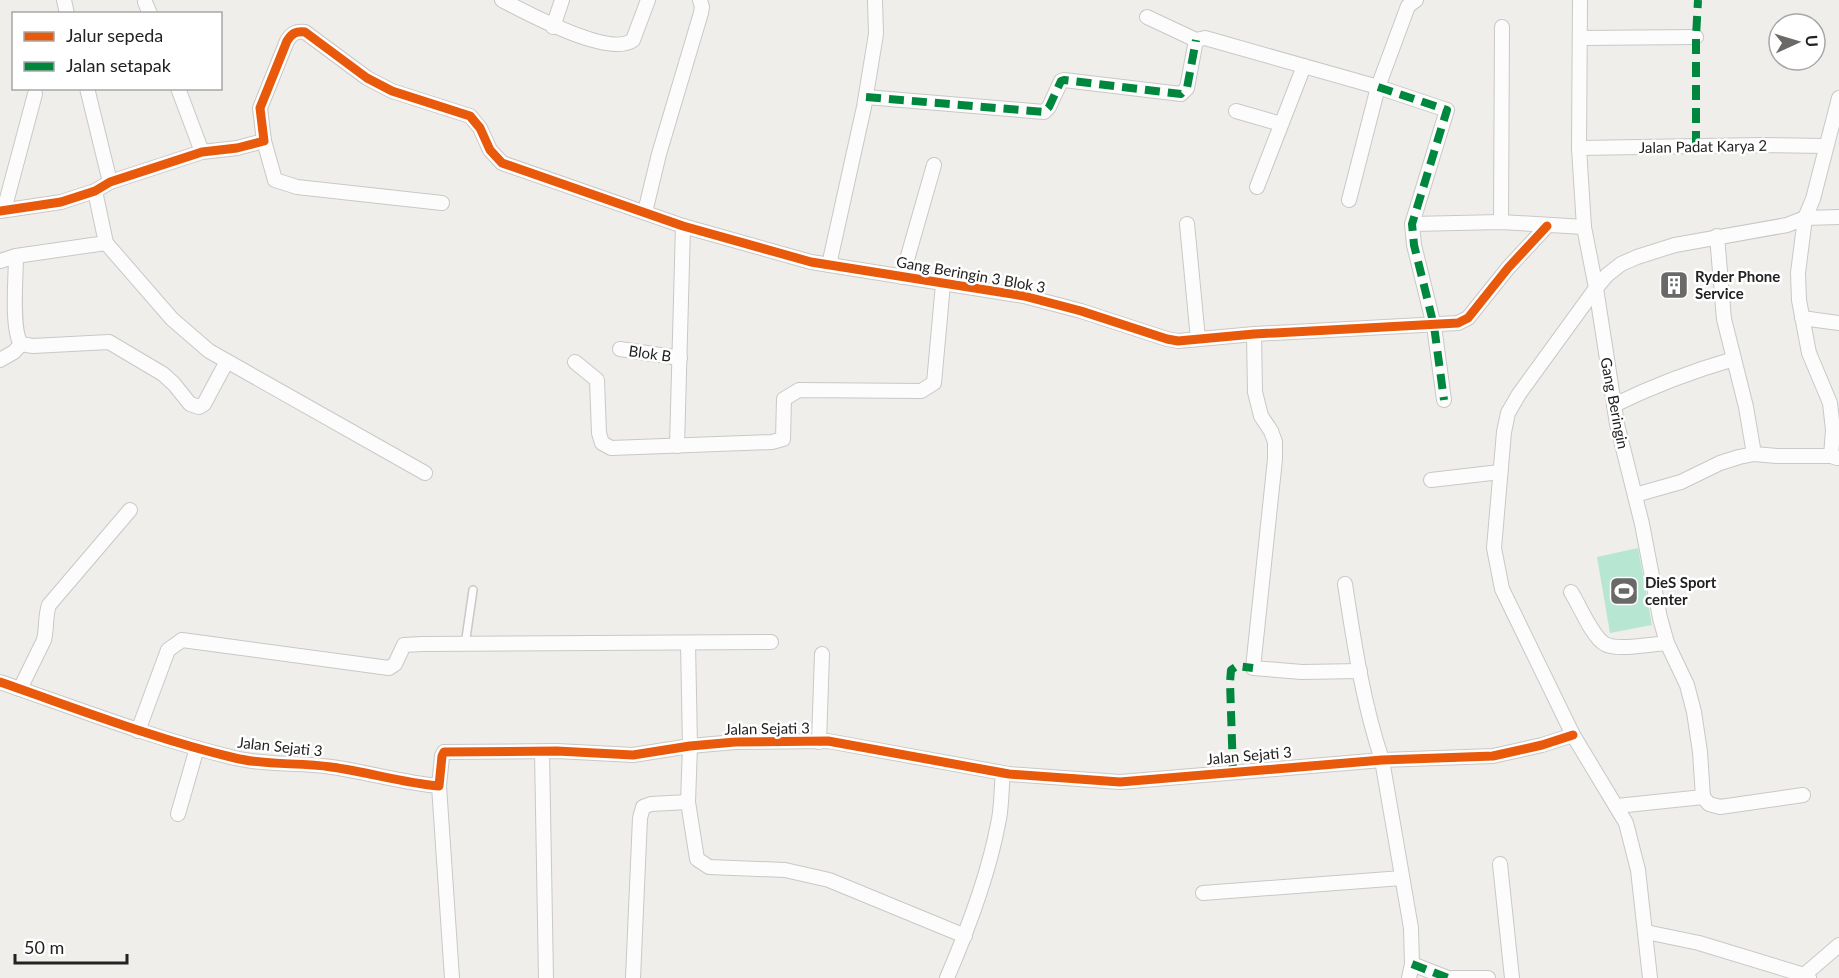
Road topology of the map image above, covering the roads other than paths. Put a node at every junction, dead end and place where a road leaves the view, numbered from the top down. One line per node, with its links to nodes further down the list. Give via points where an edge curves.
1 (502, 0): 9 (street)
2 (562, 0): 9 (street)
3 (648, 0): 9 (street, via 629,44 602,42)
4 (700, 0): 34 (street, via 701,13)
5 (875, 0): 19 (street, via 876,34)
6 (1580, 0): 12 (street, Gang Beringin)
7 (1410, 2): 15 (street)
8 (1147, 17): 13 (street)
9 (553, 27)
10 (1502, 27): 37 (street)
11 (1696, 37): 12 (street)
12 (1580, 38): 25 (street, Gang Beringin)
13 (1196, 40): 14 (street, via 1205,38); 19 (street, via 1187,88 1181,94 1064,80 1044,112)
14 (1304, 66): 15 (street); 22 (street)
15 (1378, 87): 31 (street); 39 (street, via 1447,110)
16 (87, 90): 28 (street)
17 (179, 90): 26 (street)
18 (34, 94): 33 (street)
19 (866, 97): 47 (street)
20 (1839, 98): 24 (street)
21 (1236, 111): 22 (street)
22 (1281, 124): 29 (street)
23 (264, 141): 26 (street); 32 (street, via 272,175 279,182); 34 (street, Gang Beringin 3 Blok 3, via 260,108 291,34 305,32 366,78 392,91 470,116 502,163)
24 (1826, 146): 25 (street, Jalan Padat Karya 2); 36 (street)
25 (1579, 148): 42 (street, Gang Beringin)
26 (202, 152): 28 (street)
27 (934, 165): 48 (street)
28 (110, 182): 30 (street)
29 (1257, 187)
30 (95, 190): 33 (street, via 61,202); 44 (street)
31 (1349, 200)
32 (442, 203)
33 (2, 210)
34 (645, 212): 40 (street, Gang Beringin 3 Blok 3)
35 (1839, 217): 36 (street)
36 (1805, 218): 43 (street, via 1787,225); 51 (street, via 1798,273)
37 (1501, 222): 39 (street); 41 (street)
38 (1187, 224): 55 (street)
39 (1412, 224): 53 (street)
40 (683, 226): 47 (street, Gang Beringin 3 Blok 3); 58 (street)
41 (1547, 226): 42 (street); 53 (street, Gang Beringin 3 Blok 3, via 1468,318)
42 (1584, 227): 50 (street, Gang Beringin)
43 (1717, 236): 50 (street, via 1637,257 1621,264); 59 (street, via 1724,319)
44 (106, 243): 45 (street); 62 (street, via 172,319)
45 (16, 256): 46 (street); 56 (street, via 16,325)
46 (0, 261)
47 (829, 265): 48 (street, Gang Beringin 3 Blok 3)
48 (902, 277): 49 (street, Gang Beringin 3 Blok 3)
49 (943, 284): 55 (street, Gang Beringin 3 Blok 3, via 1024,296 1167,339); 65 (street, via 934,383 921,391 799,390 784,399 783,439)
50 (1596, 288): 64 (street, Gang Beringin); 69 (street, via 1508,413)
51 (1802, 318): 52 (street); 67 (street, via 1809,353 1830,403)
52 (1839, 323)
53 (1434, 326): 54 (street, Gang Beringin 3 Blok 3); 63 (street)
54 (1254, 334): 55 (street, Gang Beringin 3 Blok 3); 81 (street, via 1255,392 1275,442 1275,459 1253,668)
55 (1198, 339)
56 (21, 344): 60 (street); 62 (street, via 109,342 163,374 195,407 204,404)
57 (620, 349): 58 (street, Blok B)
58 (680, 358): 65 (street)
59 (1734, 359): 64 (street, via 1662,382); 66 (street)
60 (0, 360)
61 (575, 362): 65 (street, via 597,380 602,443 611,448)
62 (226, 363): 68 (street)
63 (1443, 400)
64 (1614, 405): 71 (street, Gang Beringin)
65 (677, 446)
66 (1754, 454): 67 (street); 71 (street)
67 (1835, 457)
68 (425, 472)
69 (1500, 472): 70 (street); 85 (street, via 1494,548 1502,589)
70 (1431, 480)
71 (1635, 495): 78 (street, Gang Beringin)
72 (130, 510): 83 (street, via 49,604 44,640)
73 (1345, 584): 81 (street)
74 (473, 590): 79 (lane)
75 (1571, 592): 78 (street, via 1605,645)
76 (771, 642): 77 (street)
77 (688, 643): 79 (street); 87 (street)
78 (1667, 643): 94 (street, Gang Beringin, via 1687,685 1694,712)
79 (465, 645): 84 (street, via 404,645 395,664 388,668 182,640 168,650)
80 (822, 654): 86 (street)
81 (1359, 671): 90 (street)
82 (0, 682): 83 (street, Jalan Sejati 3)
83 (20, 689): 84 (street, Jalan Sejati 3)
84 (138, 731): 88 (street, Jalan Sejati 3)
85 (1573, 735): 90 (street, Jalan Sejati 3, via 1493,756); 96 (street)
86 (819, 742): 87 (street, Jalan Sejati 3); 91 (street, Jalan Sejati 3)
87 (690, 746): 89 (street, Jalan Sejati 3, via 633,755); 95 (street)
88 (197, 748): 92 (street, Jalan Sejati 3, via 257,762 329,766); 97 (street)
89 (542, 752): 92 (street, Jalan Sejati 3, via 444,752); 107 (street)
90 (1382, 760): 91 (street, Jalan Sejati 3, via 1120,782); 99 (street)
91 (1003, 773): 102 (street, via 999,822)
92 (439, 786): 106 (street)
93 (1803, 795): 94 (street, via 1720,807)
94 (1703, 797): 96 (street)
95 (688, 802): 102 (street, via 697,859 709,867 785,870 829,879); 108 (street, via 643,807)
96 (1617, 806): 101 (street, via 1634,848)
97 (178, 814)
98 (1500, 864): 113 (street)
99 (1402, 878): 100 (street); 104 (street, via 1411,928)
100 (1203, 893)
101 (1646, 932): 105 (street, via 1699,943); 114 (street)
102 (965, 936): 109 (street)
103 (1839, 945): 105 (street)
104 (1412, 964): 110 (street); 111 (street)
105 (1807, 976)
106 (452, 978)
107 (546, 978)
108 (633, 978)
109 (947, 978)
110 (1409, 978)
111 (1450, 978): 112 (street)
112 (1488, 978)
113 (1512, 978)
114 (1650, 978)

